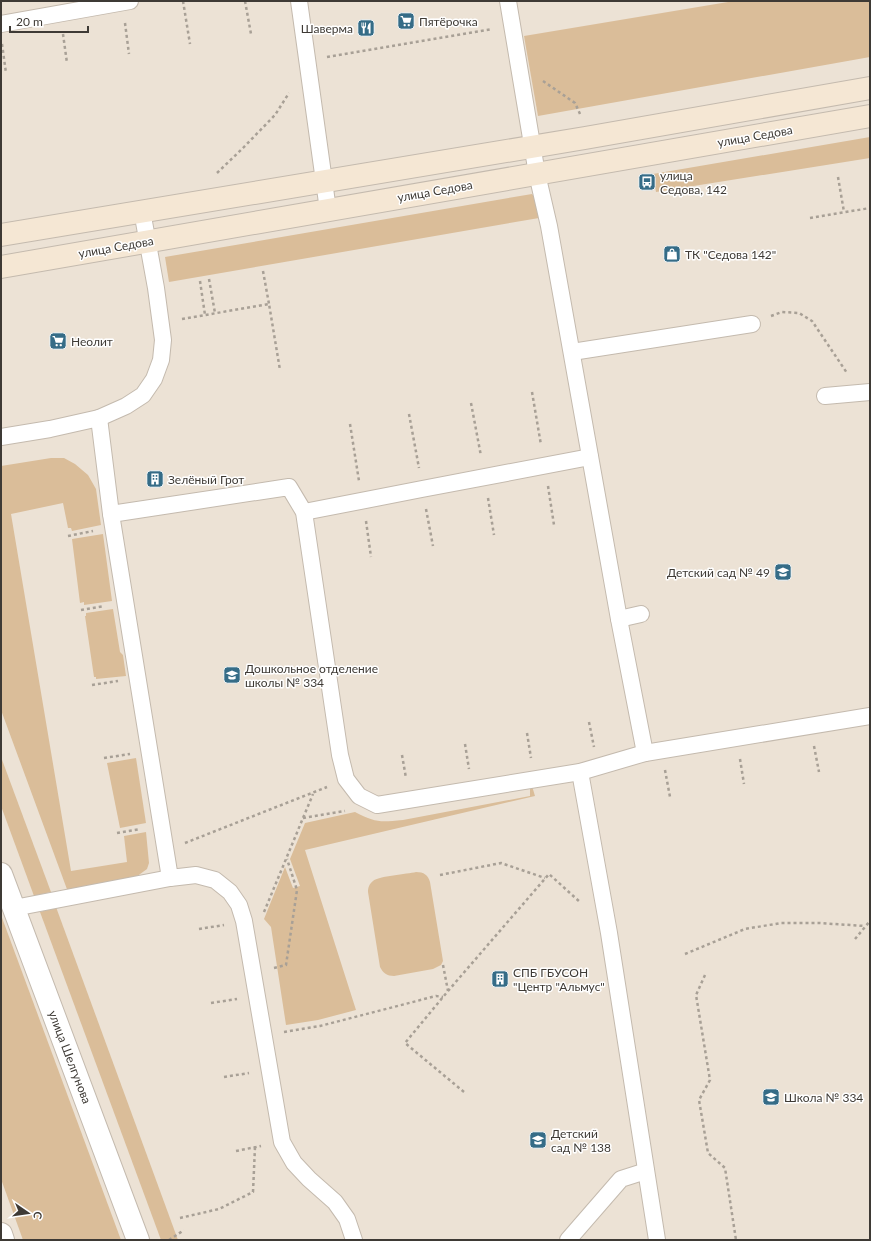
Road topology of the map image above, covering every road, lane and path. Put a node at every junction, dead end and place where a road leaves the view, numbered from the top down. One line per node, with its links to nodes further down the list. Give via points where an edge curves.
1 (183, 1): 11 (path)
2 (245, 1): 9 (path)
3 (299, 1): 13 (lane)
4 (508, 1): 8 (lane)
5 (126, 2): 6 (lane); 12 (path)
6 (60, 14): 7 (lane); 14 (path)
7 (1, 24)
8 (512, 26): 13 (path); 15 (lane)
9 (251, 34)
10 (1, 39): 16 (path)
11 (190, 44)
12 (129, 54)
13 (307, 63): 22 (path, via 275,115); 24 (lane)
14 (68, 64)
15 (518, 64): 18 (path, via 574,103); 20 (lane)
16 (6, 73)
17 (870, 88): 20 (main road)
18 (581, 115)
19 (870, 116): 21 (main road, улица Седова)
20 (532, 147): 21 (lane); 24 (main road)
21 (537, 174): 26 (main road, улица Седова); 41 (lane)
22 (212, 177)
23 (838, 177): 28 (path)
24 (324, 181): 26 (lane); 27 (main road)
25 (870, 208): 28 (path)
26 (328, 210): 31 (main road, улица Седова)
27 (142, 211): 30 (main road); 31 (lane)
28 (844, 212): 29 (path)
29 (810, 218)
30 (1, 235)
31 (148, 241): 32 (main road, улица Седова); 45 (lane, via 163,340 161,360 154,379 143,395)
32 (1, 267)
33 (263, 271): 36 (path)
34 (209, 279): 37 (path)
35 (200, 281): 38 (path)
36 (269, 304): 37 (path); 42 (path)
37 (215, 313): 38 (path)
38 (206, 315): 39 (path)
39 (178, 319)
40 (752, 324): 41 (lane); 43 (path, via 782,312 799,313 812,321)
41 (572, 352): 47 (lane)
42 (280, 370)
43 (865, 393): 44 (lane)
44 (825, 396)
45 (99, 418): 46 (lane); 49 (lane)
46 (1, 437)
47 (590, 457): 48 (lane); 51 (lane)
48 (304, 512): 49 (lane, via 289,487); 58 (lane, via 340,755 346,779 359,796 377,805)
49 (112, 514): 69 (lane)
50 (641, 614): 51 (lane)
51 (619, 619): 56 (lane)
52 (870, 716): 54 (lane)
53 (527, 733): 58 (path)
54 (736, 738): 55 (lane); 59 (path)
55 (662, 750): 56 (lane); 62 (path)
56 (645, 753): 57 (lane)
57 (580, 772): 58 (lane); 86 (lane, via 609,933)
58 (535, 779)
59 (744, 784)
60 (328, 787): 61 (path)
61 (313, 794): 64 (path); 65 (path)
62 (670, 797)
63 (352, 809): 64 (path)
64 (303, 818): 66 (path)
65 (185, 843)
66 (286, 859): 73 (path); 79 (path, via 297,890 286,966)
67 (1, 874): 72 (street, улица Шелгунова)
68 (440, 875): 70 (path, via 501,863)
69 (170, 878): 72 (lane); 83 (lane, via 196,875 215,880 230,892 239,905)
70 (545, 878): 71 (path, via 549,874); 81 (path)
71 (585, 906)
72 (14, 908): 91 (street, улица Шелгунова)
73 (262, 917)
74 (870, 921): 75 (path)
75 (865, 926): 76 (path); 77 (path, via 781,923 746,929)
76 (855, 939)
77 (685, 954)
78 (443, 965): 81 (path)
79 (277, 968)
80 (705, 975): 96 (path, via 696,995 710,1080 700,1100 708,1153 724,1168)
81 (448, 991): 82 (path)
82 (443, 997): 83 (path, via 436,996 320,1026); 84 (path, via 405,1043)
83 (264, 1035): 93 (lane, via 282,1142 294,1163 335,1202 347,1220)
84 (464, 1092)
85 (255, 1147): 87 (path, via 253,1192 218,1209)
86 (646, 1171): 94 (lane, via 621,1179); 95 (lane)
87 (180, 1218)
88 (184, 1230): 92 (path)
89 (1, 1234): 90 (street)
90 (3, 1240)
91 (138, 1240)
92 (169, 1240)
93 (354, 1240)
94 (568, 1240)
95 (657, 1240)
96 (736, 1240)

